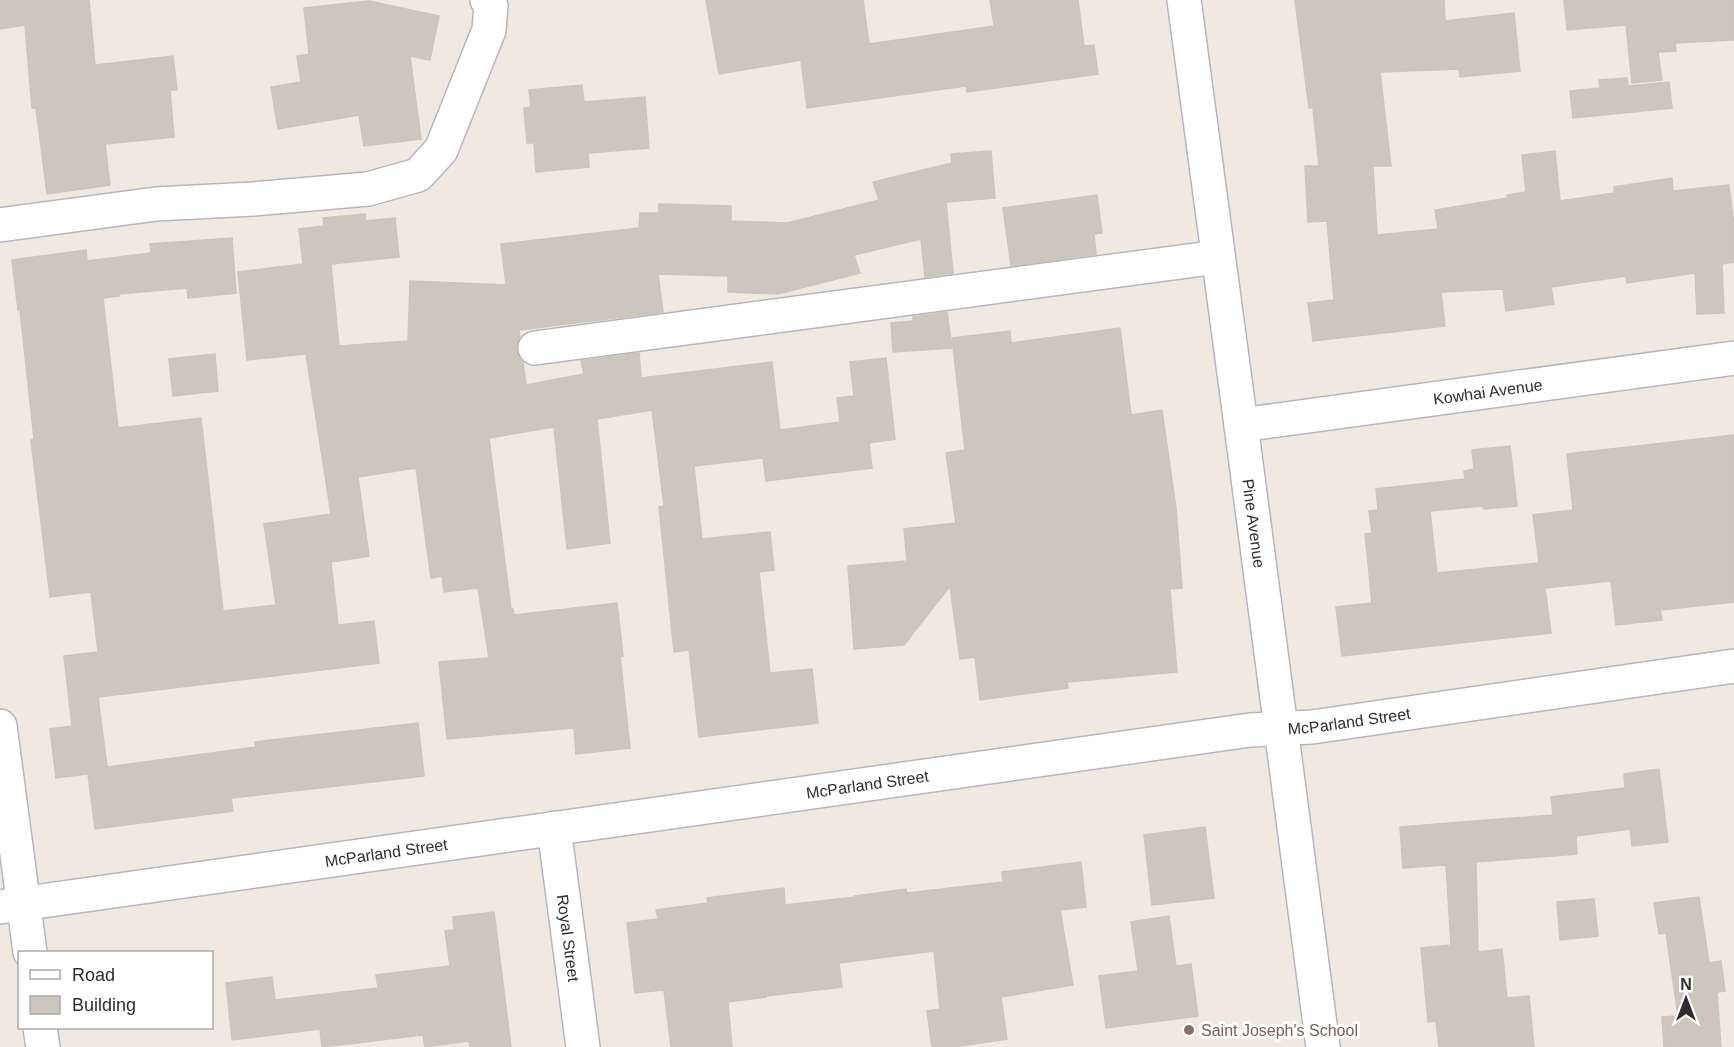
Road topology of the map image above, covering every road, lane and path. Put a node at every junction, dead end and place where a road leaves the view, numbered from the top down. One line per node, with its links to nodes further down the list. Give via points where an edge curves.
1 (487, 0): 3 (street, via 491,6 489,30 441,150 418,175 368,189 156,204)
2 (1184, 0): 4 (street, Pine Avenue)
3 (0, 225)
4 (1218, 257): 5 (street); 7 (street, Pine Avenue)
5 (535, 348)
6 (1734, 358): 7 (street, Kowhai Avenue)
7 (1241, 424): 10 (street, Pine Avenue)
8 (1734, 666): 10 (street, McParland Street, via 1312,727)
9 (0, 726): 12 (street)
10 (1281, 728): 11 (street, McParland Street); 17 (street, Pine Avenue)
11 (554, 828): 12 (street, McParland Street); 16 (street, Royal Street)
12 (12, 905): 13 (street)
13 (30, 951)
14 (40, 1029): 15 (street)
15 (43, 1047)
16 (583, 1047)
17 (1323, 1047)

